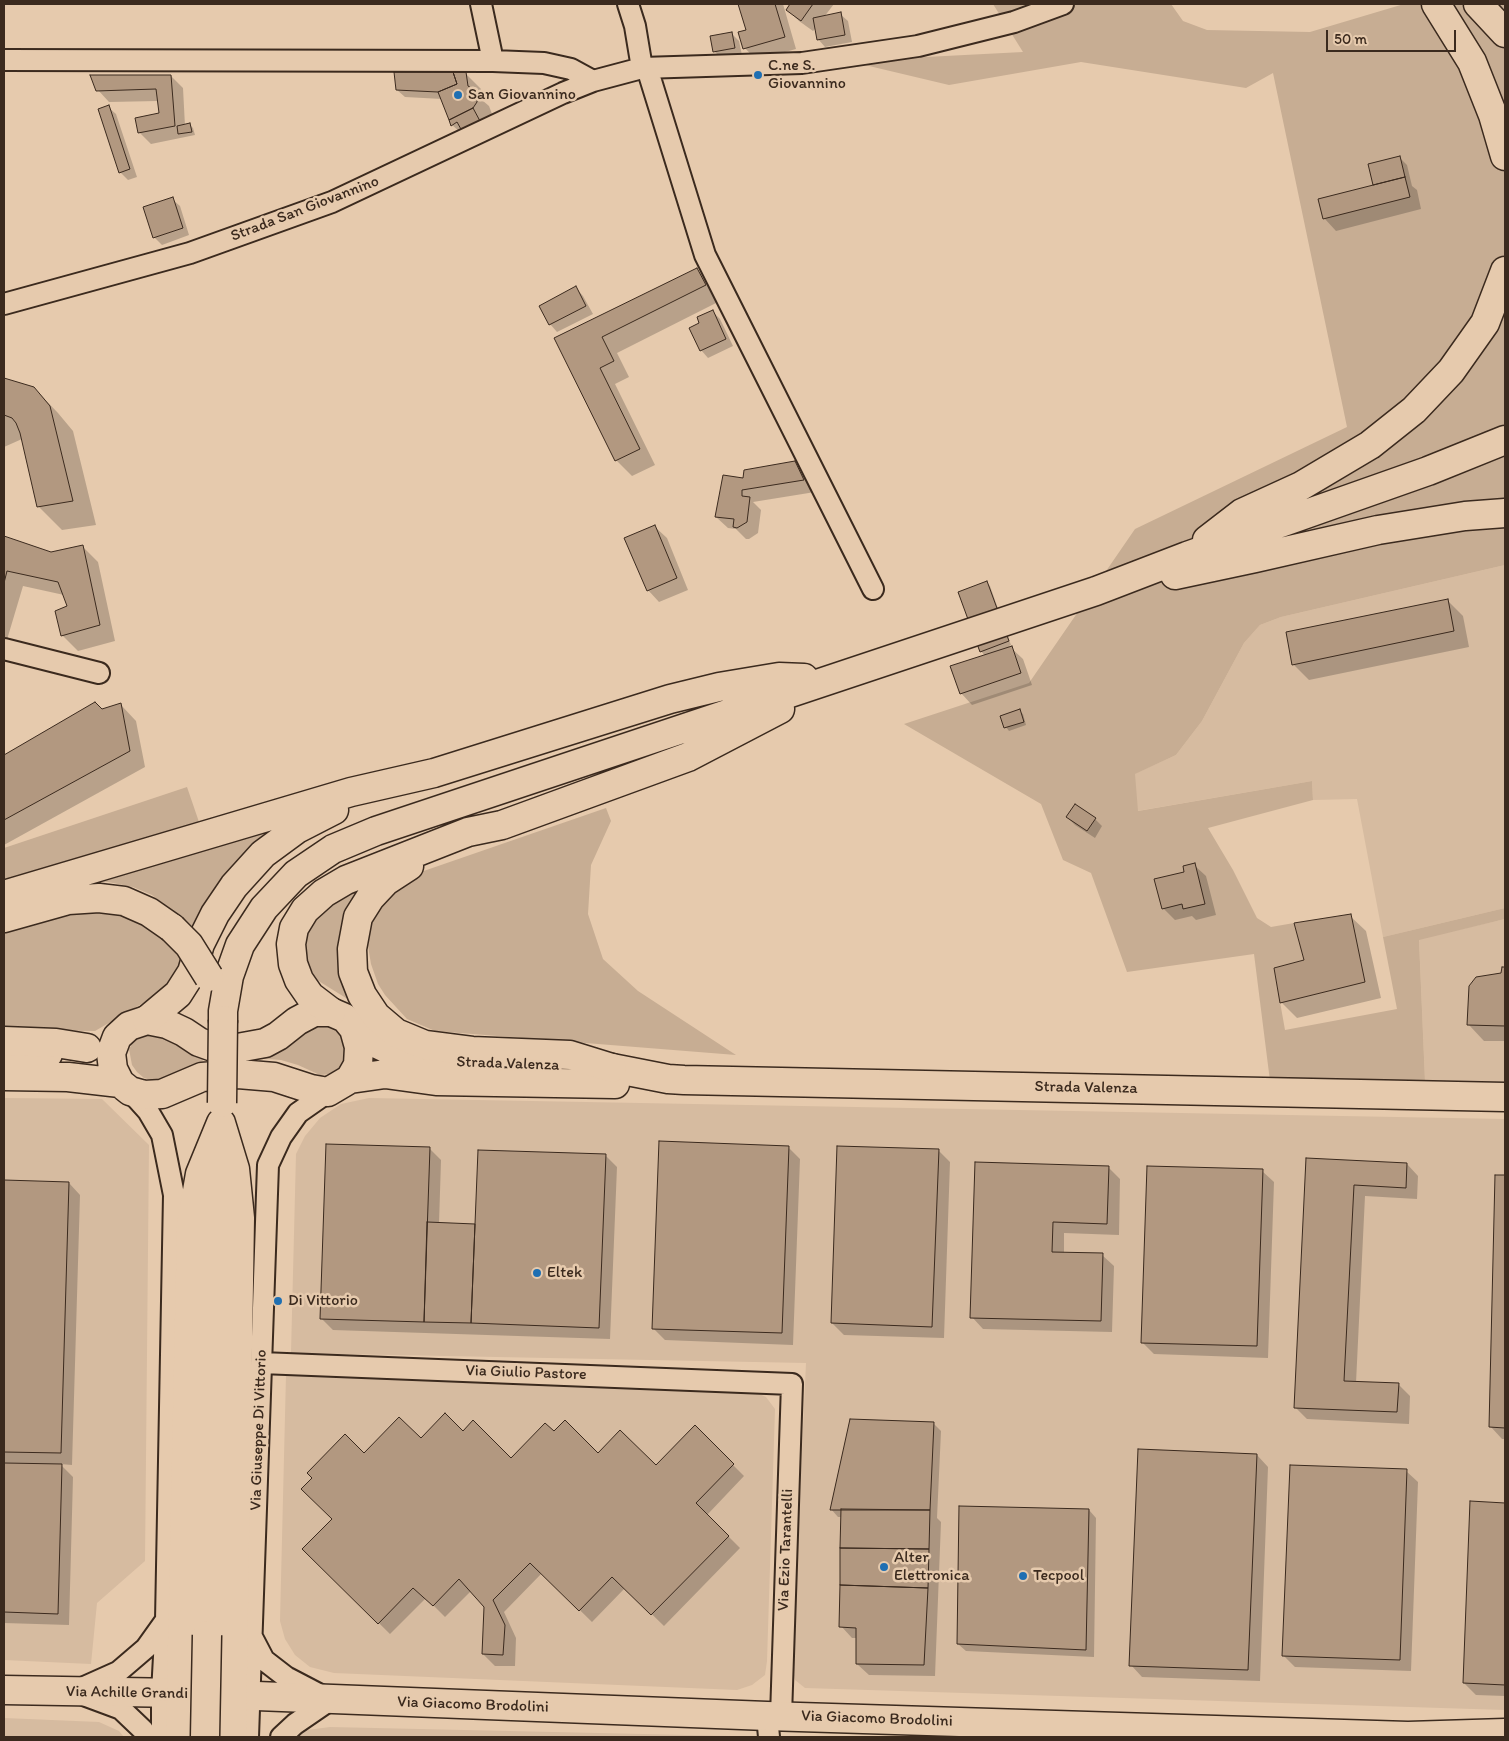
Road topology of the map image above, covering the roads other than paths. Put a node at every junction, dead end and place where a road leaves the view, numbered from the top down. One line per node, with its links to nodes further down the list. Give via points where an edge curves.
1 (481, 4): 8 (street)
2 (628, 4): 9 (street)
3 (1064, 4): 9 (street, Strada San Giovannino, via 1014,22 918,46 802,62)
4 (1436, 4): 11 (main road, via 1472,62 1494,116)
5 (1478, 4): 6 (main road)
6 (1505, 33)
7 (4, 60): 8 (street)
8 (493, 61): 10 (street, via 544,63 571,69)
9 (644, 68): 10 (street, Strada San Giovannino); 17 (street, via 705,256)
10 (593, 81): 13 (street, Strada San Giovannino, via 332,202 190,253)
11 (1505, 156)
12 (1505, 271): 16 (main road, via 1485,323 1451,371 1414,410 1370,445 1302,486 1242,513)
13 (4, 304)
14 (1505, 440): 16 (main road)
15 (1505, 513): 18 (main road, via 1378,530)
16 (1186, 556): 18 (main road)
17 (873, 589)
18 (1096, 591): 21 (main road)
19 (4, 649): 20 (street)
20 (99, 673)
21 (830, 678): 22 (main road, via 779,677 670,699); 23 (main road, via 757,722 688,757); 27 (main road, via 376,831 333,849 296,874 264,908 240,945 229,976)
22 (434, 773): 24 (main road, via 352,792); 28 (main road, via 332,811 296,829 263,854 234,886 215,914 200,944 192,972 178,994)
23 (502, 825): 26 (main road, Strada Valenza, via 468,832 346,880 305,910 294,928 291,944 293,964 298,980 310,996); 34 (main road, via 473,842 409,866 386,881 370,898 358,918 352,949 353,972 362,995 376,1016 396,1033 425,1046 570,1055)
24 (4, 895)
25 (4, 918): 27 (main road, bridge, via 68,900 99,898 124,901 149,912 189,945 209,977)
26 (331, 1012): 28 (main road, via 314,1012 265,1043 232,1049 213,1047 167,1024); 29 (main road, Strada Valenza, via 345,1018)
27 (223, 1016): 40 (main road, bridge)
28 (147, 1020): 30 (main road, via 129,1026)
29 (354, 1029): 34 (main road, Strada Valenza, via 402,1056 436,1062); 37 (main road, via 359,1047 358,1065)
30 (117, 1036): 32 (main road); 38 (main road, via 111,1053 113,1069)
31 (4, 1041): 32 (main road, via 56,1042)
32 (87, 1048): 33 (main road, via 43,1055)
33 (4, 1055)
34 (612, 1068): 36 (main road, Strada Valenza)
35 (4, 1076): 38 (main road, via 68,1077)
36 (668, 1079): 37 (main road, Strada Valenza, via 612,1085 436,1081 386,1074); 39 (main road, Strada Valenza)
37 (339, 1085): 38 (main road, via 311,1089 274,1077 238,1074 202,1077 162,1094 144,1095); 41 (street, Via Giuseppe Di Vittorio, via 298,1113 281,1137 268,1165)
38 (125, 1087): 43 (street, via 148,1111 162,1135 174,1195)
39 (1505, 1097)
40 (221, 1113): 47 (main road, via 200,1174 191,1225); 48 (main road, via 235,1169 240,1218); 55 (main road, bridge)
41 (261, 1363): 42 (street, Via Giulio Pastore); 44 (street, Via Giuseppe Di Vittorio)
42 (792, 1384): 50 (street, Via Ezio Tarantelli)
43 (166, 1620): 46 (street, via 146,1648 118,1672); 47 (street)
44 (252, 1636): 48 (street, Via Giuseppe Di Vittorio); 49 (street, via 264,1660 286,1677)
45 (4, 1690): 46 (main road, Via Achille Grandi)
46 (74, 1692): 47 (main road, Via Achille Grandi); 52 (street, via 121,1710)
47 (171, 1693): 48 (main road, Via Achille Grandi); 53 (street); 54 (main road)
48 (241, 1696): 49 (main road, Via Giacomo Brodolini); 56 (main road); 57 (street, Via Giuseppe Di Vittorio)
49 (330, 1700): 50 (main road, Via Giacomo Brodolini); 58 (street)
50 (772, 1723): 51 (main road, Via Giacomo Brodolini, via 1408,1736)
51 (1505, 1733)
52 (147, 1737)
53 (162, 1737)
54 (180, 1737)
55 (205, 1737)
56 (232, 1737)
57 (248, 1737)
58 (281, 1737)

